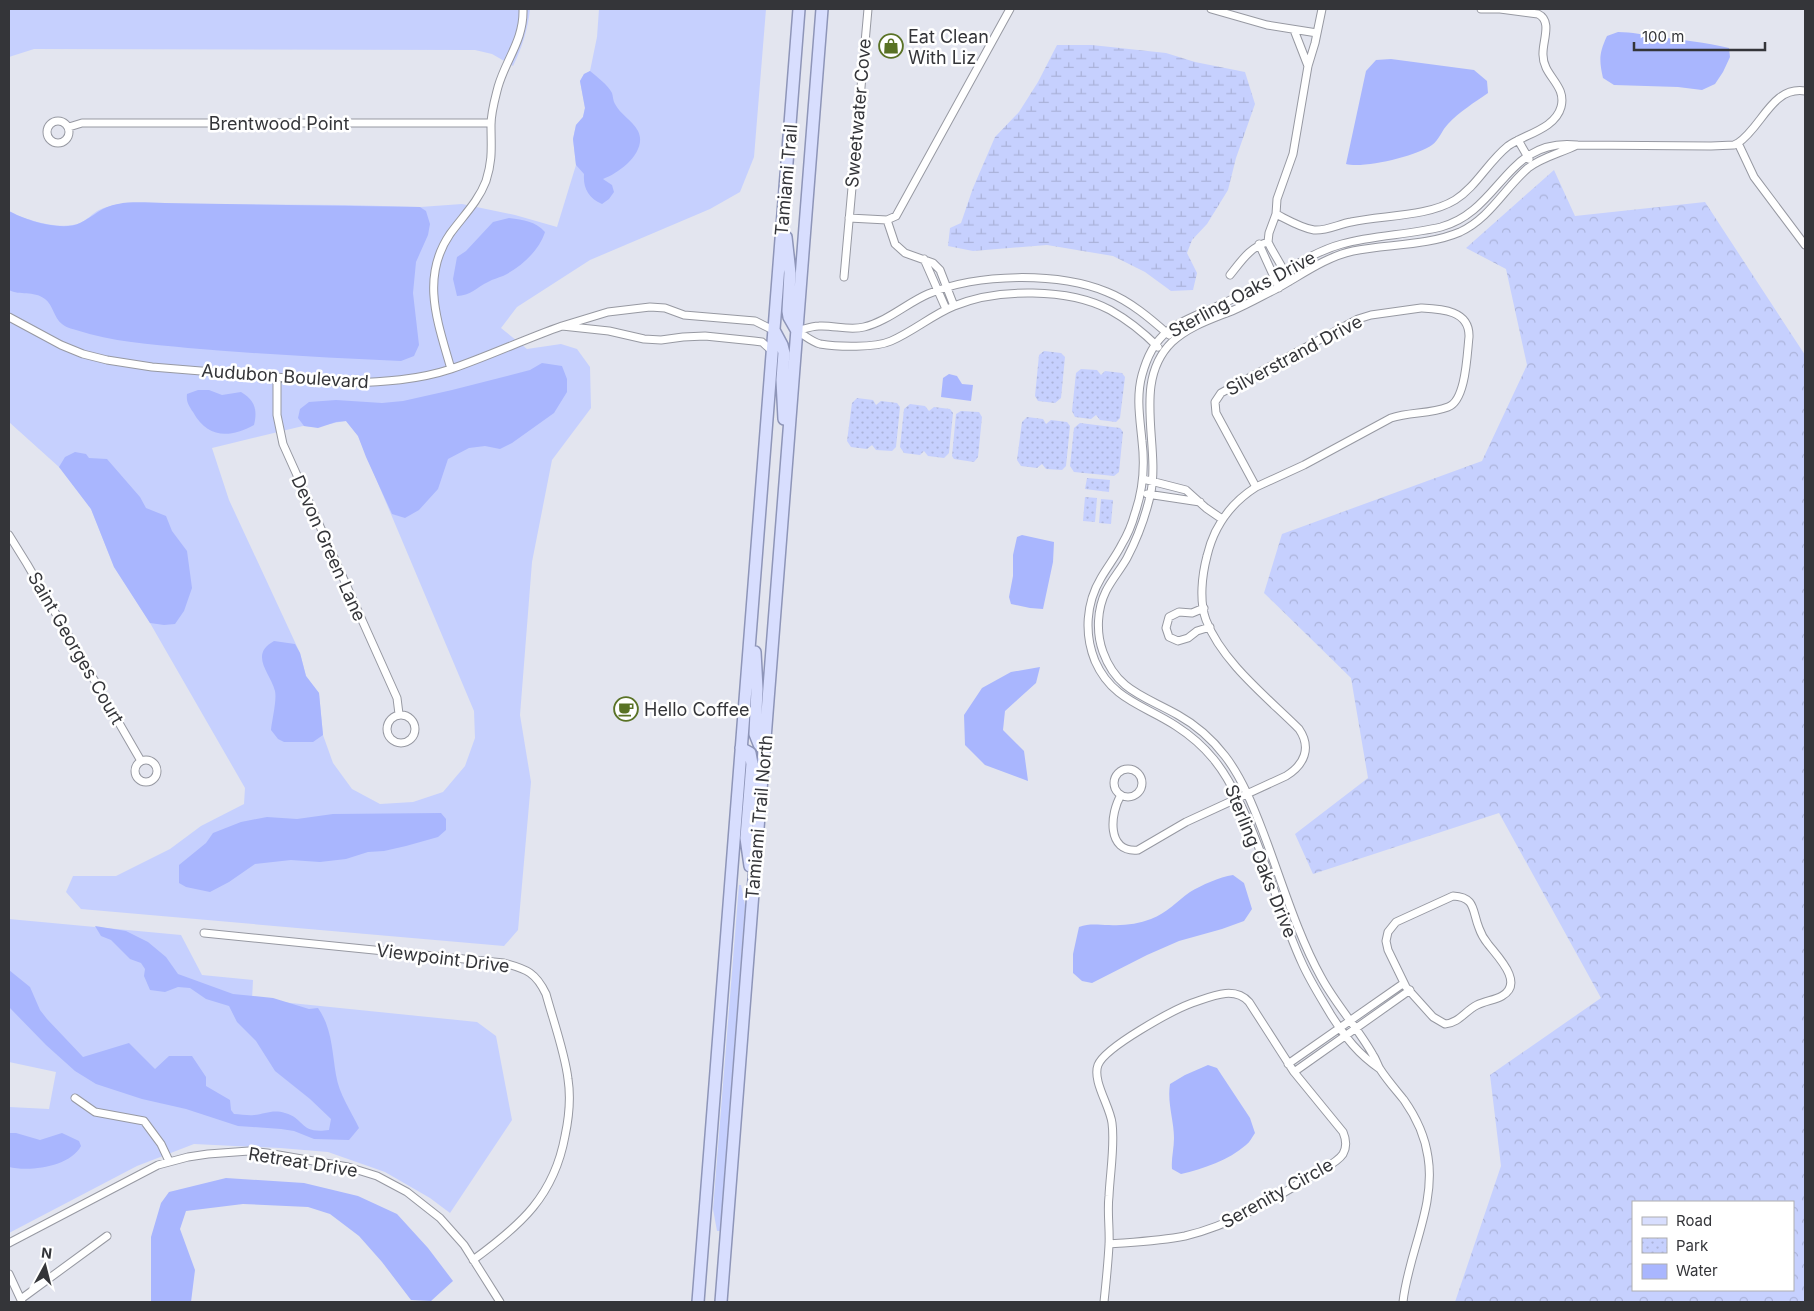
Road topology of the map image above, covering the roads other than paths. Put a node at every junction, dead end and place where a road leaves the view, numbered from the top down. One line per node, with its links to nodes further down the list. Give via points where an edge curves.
1 (524, 9): 13 (street, via 521,33 498,86)
2 (799, 9): 20 (main road, Tamiami Trail)
3 (822, 9): 41 (main road, Tamiami Trail)
4 (868, 9): 22 (street, Sweetwater Cove)
5 (1010, 9): 23 (street, via 896,216)
6 (1211, 9): 9 (street)
7 (1322, 9): 10 (street)
8 (1481, 9): 15 (street, via 1538,14 1546,23 1543,61 1561,90 1560,109 1551,122)
9 (1294, 30): 10 (street); 11 (street)
10 (1317, 34): 11 (street)
11 (1308, 66): 21 (street, via 1293,154 1277,199)
12 (1805, 91): 16 (street, via 1792,91 1778,98 1757,126)
13 (491, 124): 14 (street, Brentwood Point, via 82,123); 47 (street, via 492,151 485,182 473,206 445,242 435,273 435,311)
14 (69, 127)
15 (1518, 140): 18 (street); 21 (street, via 1494,159 1465,193 1441,207 1319,230)
16 (1738, 143): 17 (street, Sterling Oaks Drive, via 1711,146); 26 (street, via 1754,177)
17 (1577, 145): 18 (street, Sterling Oaks Drive, via 1547,146); 19 (street, Sterling Oaks Drive)
18 (1527, 156): 19 (street); 28 (street, Sterling Oaks Drive, via 1461,220 1433,229 1346,243)
19 (1532, 165): 32 (street, Sterling Oaks Drive, via 1485,215 1461,231 1426,241 1340,254)
20 (783, 211): 40 (main road, Tamiami Trail); 41 (main road, via 790,273 788,311)
21 (1276, 214): 24 (street)
22 (849, 218): 23 (street); 30 (street, Sweetwater Cove)
23 (887, 220): 27 (street, via 895,244 905,253)
24 (1268, 242): 25 (street); 28 (street)
25 (1258, 244): 29 (street, via 1248,251); 31 (street)
26 (1805, 245)
27 (924, 259): 33 (street, via 940,270); 35 (street)
28 (1285, 272): 31 (street, Sterling Oaks Drive); 32 (street)
29 (1230, 275)
30 (844, 276)
31 (1274, 278): 34 (street); 42 (street, Sterling Oaks Drive, via 1185,320)
32 (1290, 281): 34 (street, Sterling Oaks Drive)
33 (948, 287): 35 (street); 36 (street); 42 (street, via 1003,278 1087,284 1135,307)
34 (1278, 288): 43 (street, Sterling Oaks Drive, via 1185,331)
35 (937, 291): 37 (street); 41 (street, via 876,324 862,328 820,326)
36 (954, 306): 37 (street); 44 (street, via 997,295 1065,296 1110,310)
37 (946, 309): 41 (street, via 890,342 877,346 818,344)
38 (9, 317): 48 (street, Audubon Boulevard, via 83,354 108,360)
39 (562, 326): 40 (street, Audubon Boulevard, via 608,312 650,307 684,315 755,321); 45 (street, Audubon Boulevard, via 609,330 661,340 705,336 754,341 762,342); 47 (street, Audubon Boulevard)
40 (774, 330): 45 (main road, Tamiami Trail); 49 (main road, via 784,353)
41 (797, 331): 49 (main road, Tamiami Trail North)
42 (1166, 333): 43 (street); 44 (street, Sterling Oaks Drive)
43 (1174, 340): 46 (street, Sterling Oaks Drive)
44 (1156, 345): 46 (street); 50 (street, Sterling Oaks Drive, via 1144,370 1139,395)
45 (772, 351): 59 (main road, Tamiami Trail North)
46 (1163, 352): 51 (street, Sterling Oaks Drive, via 1149,394)
47 (451, 369): 48 (street, Audubon Boulevard, via 409,379 373,382)
48 (277, 378): 61 (street, Devon Green Lane, via 277,415 283,444 397,698)
49 (786, 461): 63 (main road, Tamiami Trail North)
50 (1143, 479): 51 (street); 53 (street, Sterling Oaks Drive)
51 (1152, 482): 54 (street, Sterling Oaks Drive); 55 (street, via 1186,490)
52 (1256, 486): 52 (street, Silverstrand Drive, via 1304,465 1391,418 1454,404 1461,393 1470,337 1464,320 1453,312 1421,308 1365,316 1221,393 1215,402 1216,413); 56 (street, Silverstrand Drive, via 1240,498)
53 (1141, 493): 54 (street); 67 (street, Sterling Oaks Drive, via 1124,542 1092,597 1088,617 1089,643 1101,672 1114,689 1199,743 1220,766)
54 (1150, 495): 55 (street); 65 (street, Sterling Oaks Drive, via 1140,532 1102,601 1099,640 1116,676 1128,688 1182,717 1208,737 1236,771)
55 (1200, 502): 56 (street)
56 (1222, 519): 58 (street, Silverstrand Drive, via 1212,538 1206,561)
57 (9, 535): 64 (street, Saint Georges Court)
58 (1204, 608): 60 (street, Silverstrand Drive); 60 (street, via 1192,613 1179,612 1170,618 1166,628 1169,637 1178,641)
59 (752, 610): 62 (main road, Tamiami Trail North); 63 (main road, via 757,689 755,734)
60 (1210, 627): 65 (street, Silverstrand Drive, via 1224,652 1299,729 1306,742 1304,759 1295,771)
61 (399, 714): 61 (street, via 387,723 387,733 392,741 402,743 411,739 415,727 408,716)
62 (741, 748): 68 (main road, via 750,753 752,764 746,838); 88 (main road, Tamiami Trail North)
63 (764, 749): 68 (main road, Tamiami Trail North)
64 (141, 761)
65 (1247, 794): 67 (street, Silverstrand Drive); 72 (street, Sterling Oaks Drive, via 1305,944 1319,975)
66 (1121, 795): 66 (street, via 1115,787 1115,777 1122,770 1136,771 1143,782 1140,790 1134,796); 67 (street, Silverstrand Drive, via 1115,808 1113,834 1117,843 1132,851)
67 (1238, 798): 73 (street, Sterling Oaks Drive, via 1302,962)
68 (753, 890): 89 (main road, Tamiami Trail North)
69 (204, 933): 84 (street, Viewpoint Drive, via 504,963 530,971 540,981 568,1078 570,1100 562,1154 553,1178 538,1202 504,1238)
70 (1404, 983): 71 (street); 71 (street, via 1386,947 1390,928 1396,922 1448,898 1458,896 1467,900 1473,907 1483,936 1509,973 1509,988 1503,996 1476,1005 1449,1024 1437,1020); 72 (street)
71 (1410, 990): 74 (street)
72 (1349, 1021): 73 (street); 74 (street, Sterling Oaks Drive)
73 (1340, 1027): 75 (street, Sterling Oaks Drive); 76 (street)
74 (1355, 1029): 75 (street); 77 (street, Sterling Oaks Drive, via 1373,1053)
75 (1346, 1036): 77 (street, Sterling Oaks Drive, via 1364,1058); 78 (street)
76 (1288, 1064): 78 (street, Serenity Circle); 83 (street, Serenity Circle, via 1249,1002 1242,996 1229,993 1167,1014 1103,1058 1098,1064 1097,1078 1112,1124)
77 (1380, 1069): 91 (street, Sterling Oaks Drive, via 1415,1116 1425,1141 1429,1164 1430,1187 1411,1259)
78 (1294, 1072): 83 (street, Serenity Circle, via 1343,1132 1346,1142 1341,1156 1276,1197 1227,1222 1186,1236)
79 (75, 1098): 80 (street, via 94,1112 144,1121 161,1144)
80 (169, 1162): 82 (street, Retreat Drive, via 145,1171); 84 (street, Retreat Drive, via 208,1154 249,1151 362,1171 407,1192 423,1204 448,1227)
81 (107, 1236): 86 (street)
82 (9, 1244)
83 (1109, 1244): 90 (street, Serenity Circle)
84 (473, 1260): 87 (street, Retreat Drive)
85 (9, 1274): 86 (street)
86 (20, 1301)
87 (500, 1302)
88 (699, 1302)
89 (721, 1302)
90 (1104, 1302)
91 (1404, 1302)

